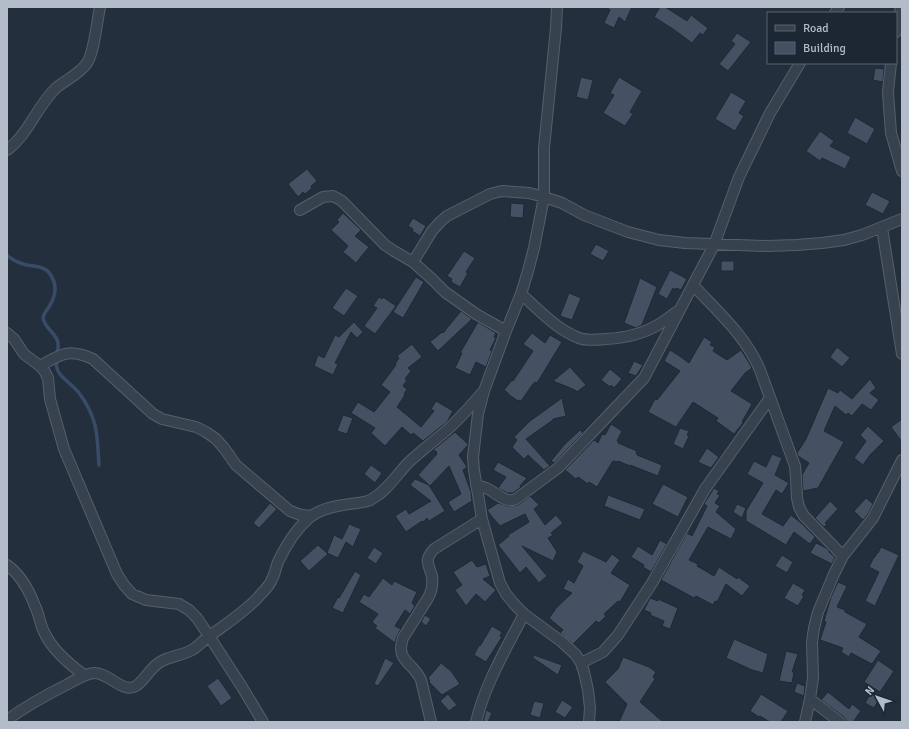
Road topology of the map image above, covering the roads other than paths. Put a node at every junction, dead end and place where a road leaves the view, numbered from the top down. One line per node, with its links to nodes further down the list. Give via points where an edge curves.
1 (100, 7): 7 (street, via 87,63 56,89 17,141)
2 (557, 7): 9 (street, via 544,148)
3 (901, 7): 4 (street)
4 (897, 27)
5 (799, 64): 13 (street, via 770,113 739,177)
6 (891, 64): 8 (street, via 888,92 891,133)
7 (7, 150)
8 (902, 171)
9 (544, 196): 13 (street, via 628,232 659,240); 14 (street, via 502,191 490,194 440,222); 16 (street, via 534,248)
10 (300, 210): 14 (street, via 323,197 332,196 342,202 385,245)
11 (902, 219): 12 (street)
12 (882, 228): 13 (street, via 822,243 767,246); 20 (street)
13 (714, 244): 15 (street)
14 (413, 262): 18 (street, via 459,303)
15 (693, 285): 17 (street); 23 (street, via 744,341 755,358)
16 (521, 294): 17 (street, via 548,319 580,339 597,340 640,334 660,324); 18 (street)
17 (680, 309): 25 (street, via 644,378 558,468 512,501)
18 (506, 331): 22 (street)
19 (7, 333): 21 (street, via 24,354)
20 (902, 354)
21 (40, 366): 26 (street, via 66,353 93,359 153,414 206,432 216,439 236,465 290,510); 31 (street, via 48,378 50,399 64,448 124,585 132,594 146,600 179,604 197,618)
22 (484, 391): 25 (street, via 478,414 473,456); 26 (street, via 451,426 408,463 379,495 370,501 338,506)
23 (770, 398): 28 (street, via 795,466 799,507 804,516); 32 (street, via 705,489 652,583 618,635 603,652)
24 (902, 460): 28 (street, via 873,518)
25 (476, 486): 27 (street)
26 (312, 516): 31 (street, via 292,536 272,580 260,596)
27 (482, 519): 30 (street, via 500,583); 37 (street, via 430,553 427,561 432,582 431,593 401,645 403,658 419,674)
28 (843, 556): 34 (street, via 818,612 814,628)
29 (7, 566): 33 (street, via 23,582 36,606 44,633 50,642)
30 (524, 614): 32 (street, via 562,642); 38 (street, via 488,686)
31 (209, 636): 33 (street, via 182,655 158,662 136,686 130,688 104,675); 36 (street)
32 (581, 663): 39 (street, via 588,690)
33 (84, 675): 35 (street, via 42,697)
34 (810, 699): 40 (street); 41 (street)
35 (7, 720)
36 (263, 722)
37 (431, 722)
38 (476, 722)
39 (589, 722)
40 (805, 722)
41 (840, 722)

